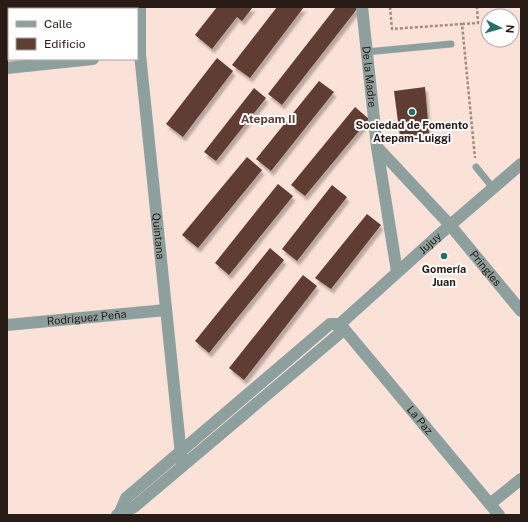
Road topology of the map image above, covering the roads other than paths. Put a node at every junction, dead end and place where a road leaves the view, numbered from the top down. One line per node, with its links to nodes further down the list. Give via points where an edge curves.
1 (362, 7): 4 (street, De la Madre)
2 (141, 8): 5 (street, Quintana)
3 (450, 44): 4 (lane)
4 (366, 52): 8 (street, De la Madre)
5 (139, 54): 14 (street, Quintana)
6 (83, 60): 7 (street)
7 (7, 68)
8 (376, 146): 12 (street); 13 (street, De la Madre)
9 (521, 164): 11 (street, Jujuy)
10 (476, 167): 11 (lane)
11 (493, 188): 12 (street, Jujuy)
12 (450, 225): 13 (street, Jujuy); 15 (street, Pringles)
13 (397, 272): 16 (street, Jujuy)
14 (166, 310): 17 (street, Rodríguez Peña); 18 (street, Quintana)
15 (521, 311)
16 (340, 324): 18 (street, via 330,324); 19 (street, via 339,334); 21 (street, La Paz)
17 (7, 325)
18 (180, 451): 19 (street, Quintana); 22 (street, via 126,498)
19 (182, 465): 22 (street, via 134,507)
20 (521, 479): 21 (street)
21 (490, 504): 23 (street, La Paz)
22 (120, 514)
23 (500, 515)

